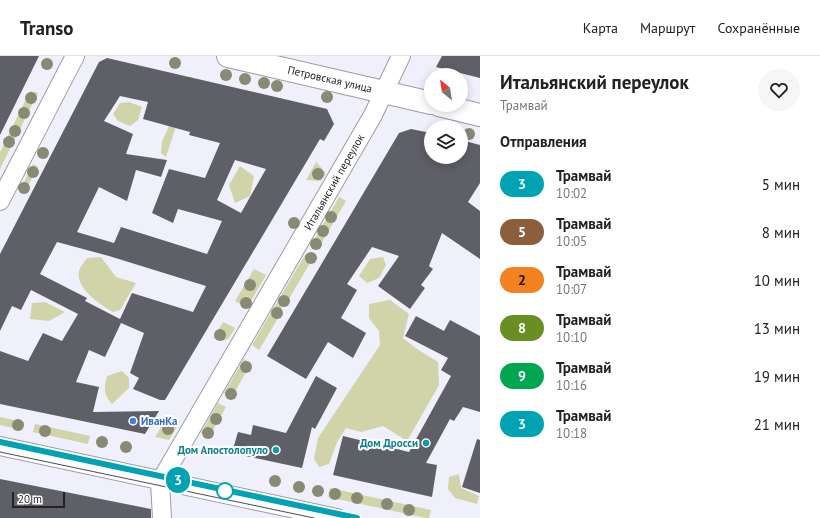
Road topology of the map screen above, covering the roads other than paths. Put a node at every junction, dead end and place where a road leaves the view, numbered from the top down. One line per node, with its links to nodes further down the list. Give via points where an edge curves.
1 (75, 56): 8 (street)
2 (228, 56): 4 (main road, Петровская улица)
3 (401, 56): 4 (street, Итальянский переулок)
4 (384, 92): 5 (main road, Петровская улица); 10 (street, Итальянский переулок)
5 (424, 101)
6 (468, 112): 7 (main road)
7 (480, 115)
8 (0, 201)
9 (0, 446): 10 (street)
10 (160, 482): 11 (street); 12 (street)
11 (162, 518)
12 (337, 518)

